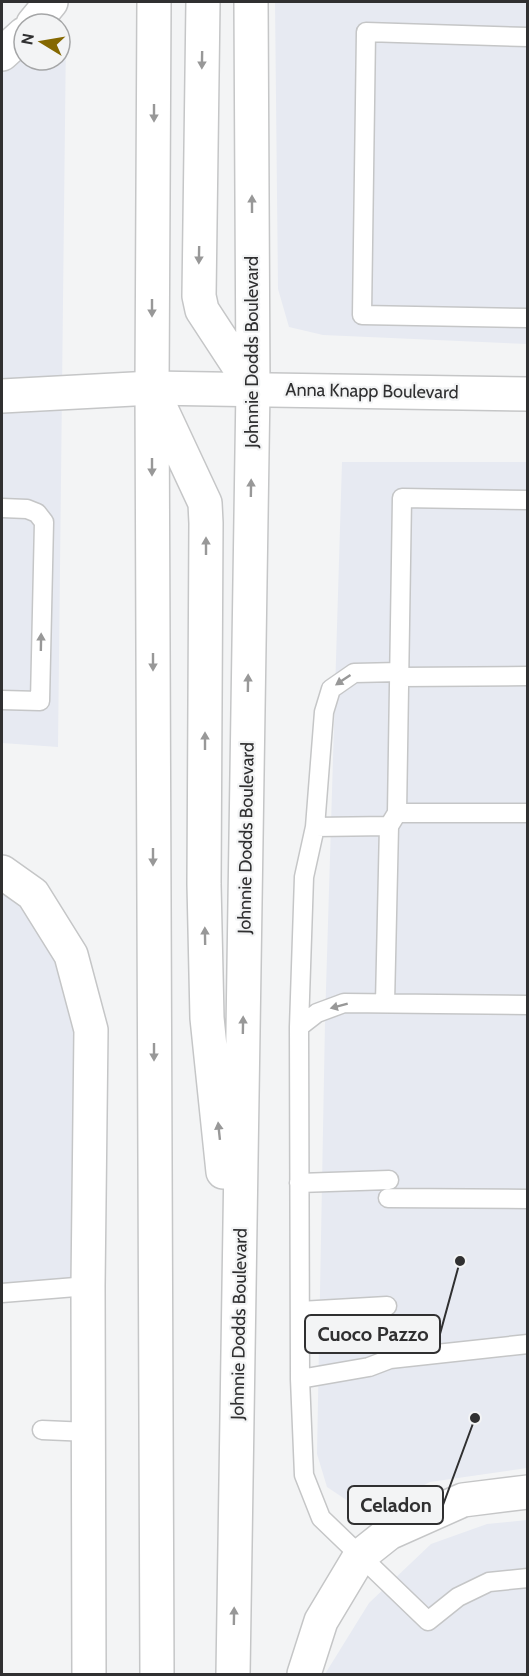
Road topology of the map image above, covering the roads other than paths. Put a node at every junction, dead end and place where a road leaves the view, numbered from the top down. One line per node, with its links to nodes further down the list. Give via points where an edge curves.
1 (154, 2): 6 (main road, one-way to 6)
2 (203, 2): 7 (main road, one-way to 7, via 199,296 202,310)
3 (251, 2): 7 (main road, Johnnie Dodds Boulevard, one-way to 3)
4 (528, 37): 5 (lane, via 366,32 362,315)
5 (528, 318)
6 (152, 388): 7 (main road, Anna Knapp Boulevard); 9 (main road, Anna Knapp Boulevard); 28 (main road, one-way to 6, via 207,1018 205,503); 37 (main road, one-way to 37)
7 (253, 388): 8 (main road, Anna Knapp Boulevard); 28 (main road, Johnnie Dodds Boulevard, one-way to 7)
8 (528, 394)
9 (2, 396)
10 (528, 500): 12 (lane, via 402,498)
11 (2, 508): 14 (lane, one-way to 11, via 40,701 44,522 27,509)
12 (400, 674): 13 (lane); 16 (lane); 17 (lane, one-way to 17, via 354,673 331,688 324,712)
13 (528, 676)
14 (2, 700)
15 (528, 813): 16 (lane)
16 (393, 820): 17 (lane); 19 (lane)
17 (315, 827): 21 (lane, via 304,877)
18 (2, 872): 24 (main road, via 33,894 71,955 91,1030)
19 (385, 1003): 20 (lane); 21 (lane, one-way to 21, via 344,1003 316,1013)
20 (528, 1005)
21 (299, 1027): 22 (lane)
22 (299, 1183): 23 (lane); 27 (lane)
23 (528, 1199)
24 (88, 1286): 25 (lane); 32 (main road)
25 (2, 1293)
26 (387, 1306): 27 (lane)
27 (300, 1311): 30 (lane)
28 (239, 1314): 38 (main road, Johnnie Dodds Boulevard, one-way to 28)
29 (528, 1344): 30 (lane, via 390,1359 369,1367)
30 (300, 1379): 34 (lane, via 304,1475 321,1518)
31 (42, 1430): 32 (lane)
32 (89, 1432): 36 (main road)
33 (528, 1492): 34 (main road, via 463,1500 389,1533)
34 (360, 1556): 35 (lane, via 428,1621 458,1597 489,1582); 39 (main road, via 321,1621)
35 (528, 1578)
36 (89, 1674)
37 (157, 1674)
38 (233, 1674)
39 (304, 1674)

